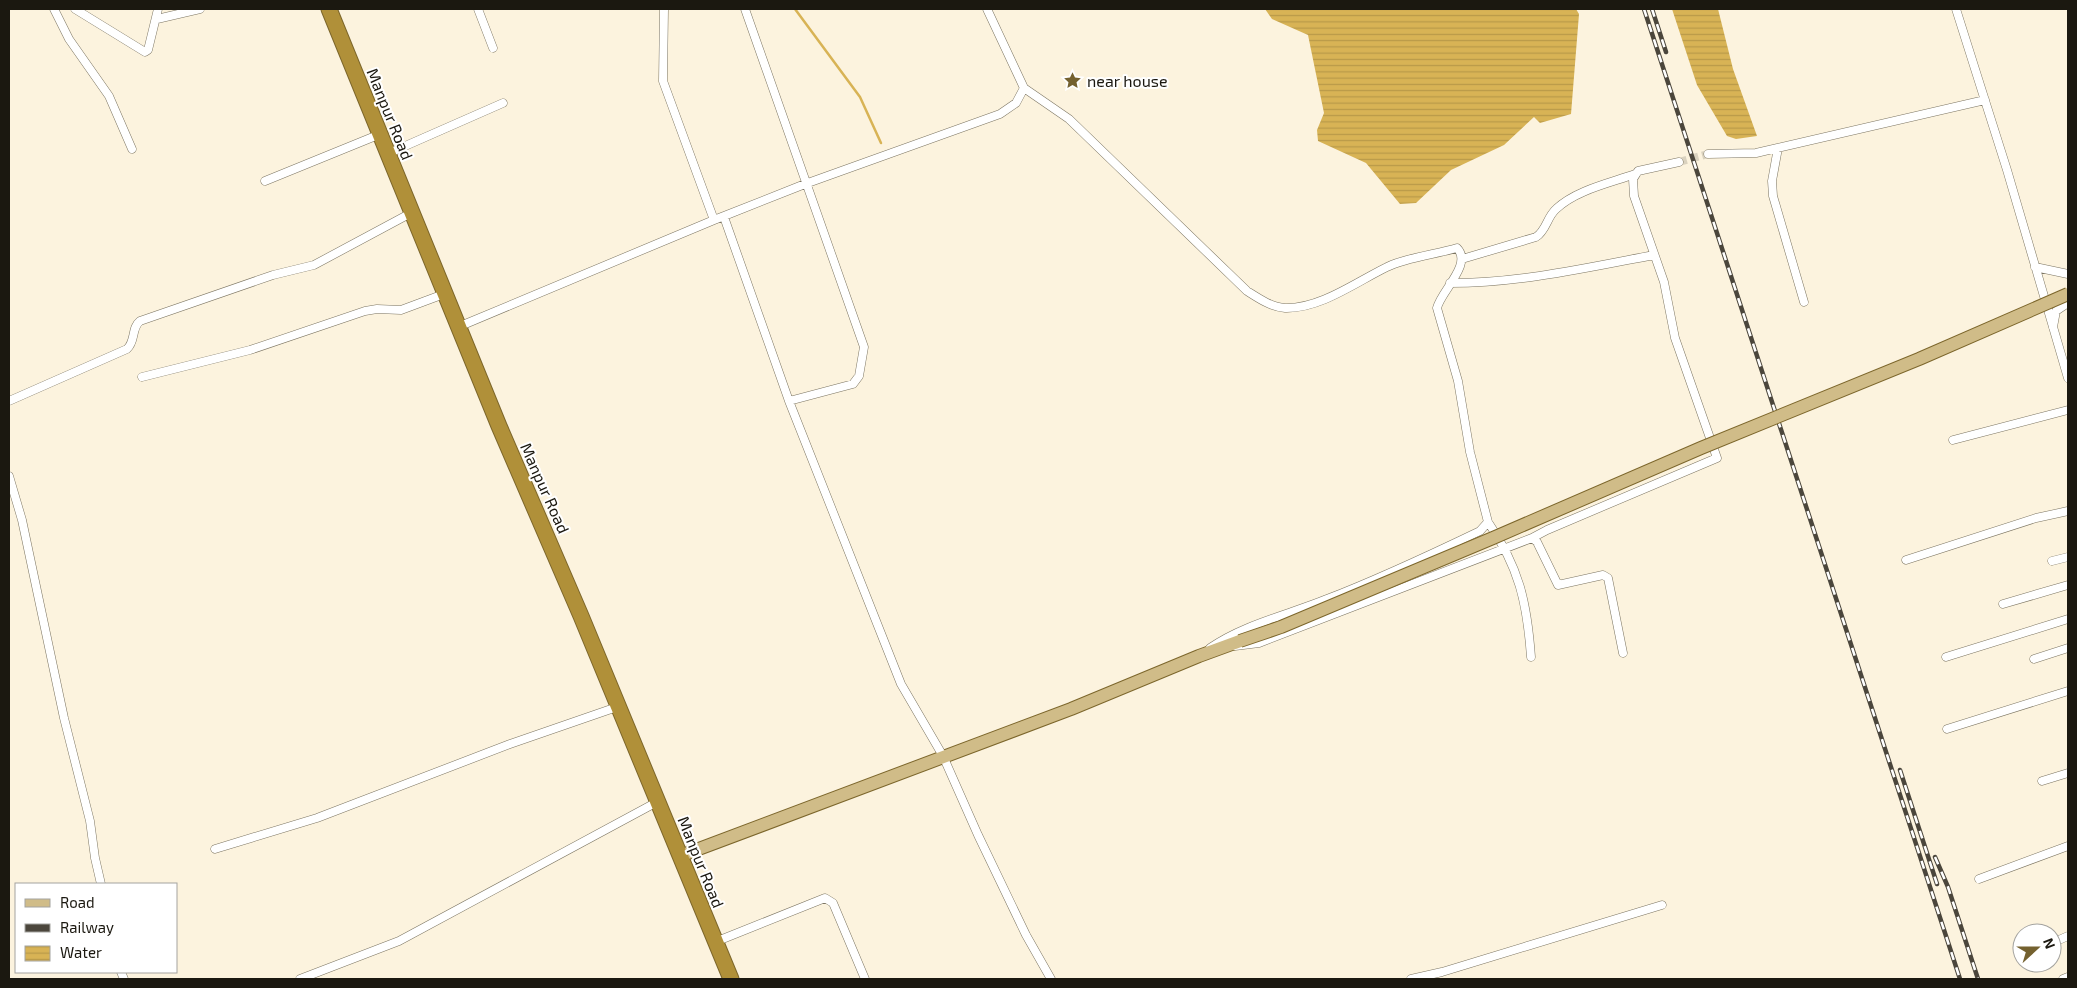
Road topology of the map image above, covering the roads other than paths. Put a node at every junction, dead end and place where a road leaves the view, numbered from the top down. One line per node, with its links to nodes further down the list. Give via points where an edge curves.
1 (54, 9): 18 (street, via 69,39 109,96)
2 (75, 9): 11 (street, via 145,52)
3 (158, 9): 11 (street)
4 (200, 9): 11 (street)
5 (329, 9): 16 (highway, Manpur Road)
6 (478, 9): 12 (street)
7 (664, 9): 27 (street, via 663,81)
8 (745, 9): 24 (street)
9 (987, 9): 13 (street)
10 (1956, 9): 14 (street)
11 (157, 19)
12 (493, 48)
13 (1024, 88): 24 (street, via 1016,103 1000,114); 29 (street, via 1069,119 1247,290 1272,304 1283,308 1298,307 1323,299 1388,266 1457,248)
14 (1985, 100): 17 (street); 30 (street)
15 (503, 103): 19 (street)
16 (378, 135): 19 (highway, Manpur Road); 23 (street)
17 (1778, 148): 20 (street, via 1756,153); 35 (street, via 1772,181 1773,196)
18 (132, 149)
19 (386, 154): 25 (highway, Manpur Road)
20 (1708, 154)
21 (1679, 162): 22 (street, via 1643,168)
22 (1635, 174): 28 (street, via 1634,196); 29 (street, via 1560,205 1550,214 1542,232 1536,237)
23 (265, 181)
24 (806, 184): 26 (street); 43 (street, via 864,346 859,376 853,384)
25 (411, 213): 33 (highway, Manpur Road); 42 (street, via 314,265 273,275 140,321 134,329 132,345)
26 (724, 217): 27 (street); 43 (street)
27 (714, 220): 38 (street)
28 (1654, 255): 32 (street, via 1527,279); 49 (street, via 1664,282 1674,338 1717,458)
29 (1462, 259): 32 (street)
30 (2035, 267): 31 (street); 37 (street)
31 (2068, 274)
32 (1450, 283): 48 (street, via 1438,304 1438,314 1458,381 1470,452)
33 (444, 294): 38 (highway, Manpur Road); 40 (street, via 401,310 365,311 250,350)
34 (2068, 294): 37 (main road, bridge)
35 (1804, 302)
36 (2068, 303): 39 (street, via 2056,312)
37 (2045, 304): 39 (street); 57 (main road, bridge)
38 (458, 327): 65 (highway, Manpur Road)
39 (2053, 327): 41 (street)
40 (142, 377)
41 (2068, 378)
42 (9, 401)
43 (789, 401): 67 (street, via 900,684)
44 (2068, 410): 45 (street)
45 (1953, 440)
46 (9, 476): 75 (street, via 22,520 64,718 90,821)
47 (2068, 511): 52 (street, via 2036,518)
48 (1488, 522): 50 (street); 60 (street, via 1480,531 1400,569 1247,628)
49 (1532, 538): 50 (street); 59 (street, via 1558,585 1604,575 1608,578)
50 (1506, 548): 57 (street, via 1259,643); 61 (street, via 1524,598)
51 (2068, 557): 53 (street)
52 (1906, 560)
53 (2052, 561)
54 (2068, 585): 55 (street)
55 (2003, 604)
56 (2068, 619): 62 (street)
57 (1228, 647): 60 (main road)
58 (2068, 648): 63 (street)
59 (1623, 653)
60 (1199, 656): 67 (main road, via 1071,709)
61 (1531, 656)
62 (1946, 657)
63 (2034, 659)
64 (2068, 691): 66 (street)
65 (617, 708): 70 (highway, Manpur Road); 72 (street, via 510,744 317,818)
66 (1947, 729)
67 (943, 756): 73 (main road); 82 (street, via 1026,936)
68 (2068, 773): 69 (street)
69 (2042, 780)
70 (657, 802): 73 (highway, Manpur Road); 79 (street, via 399,941)
71 (2068, 846): 74 (street)
72 (215, 849)
73 (680, 856): 77 (highway, Manpur Road)
74 (1979, 879)
75 (101, 883)
76 (1662, 905): 83 (street)
77 (715, 942): 80 (highway, Manpur Road); 81 (street, via 825,898 833,903)
78 (2068, 977): 84 (street)
79 (300, 979)
80 (731, 979)
81 (865, 979)
82 (1051, 979)
83 (1411, 979)
84 (2063, 979)

